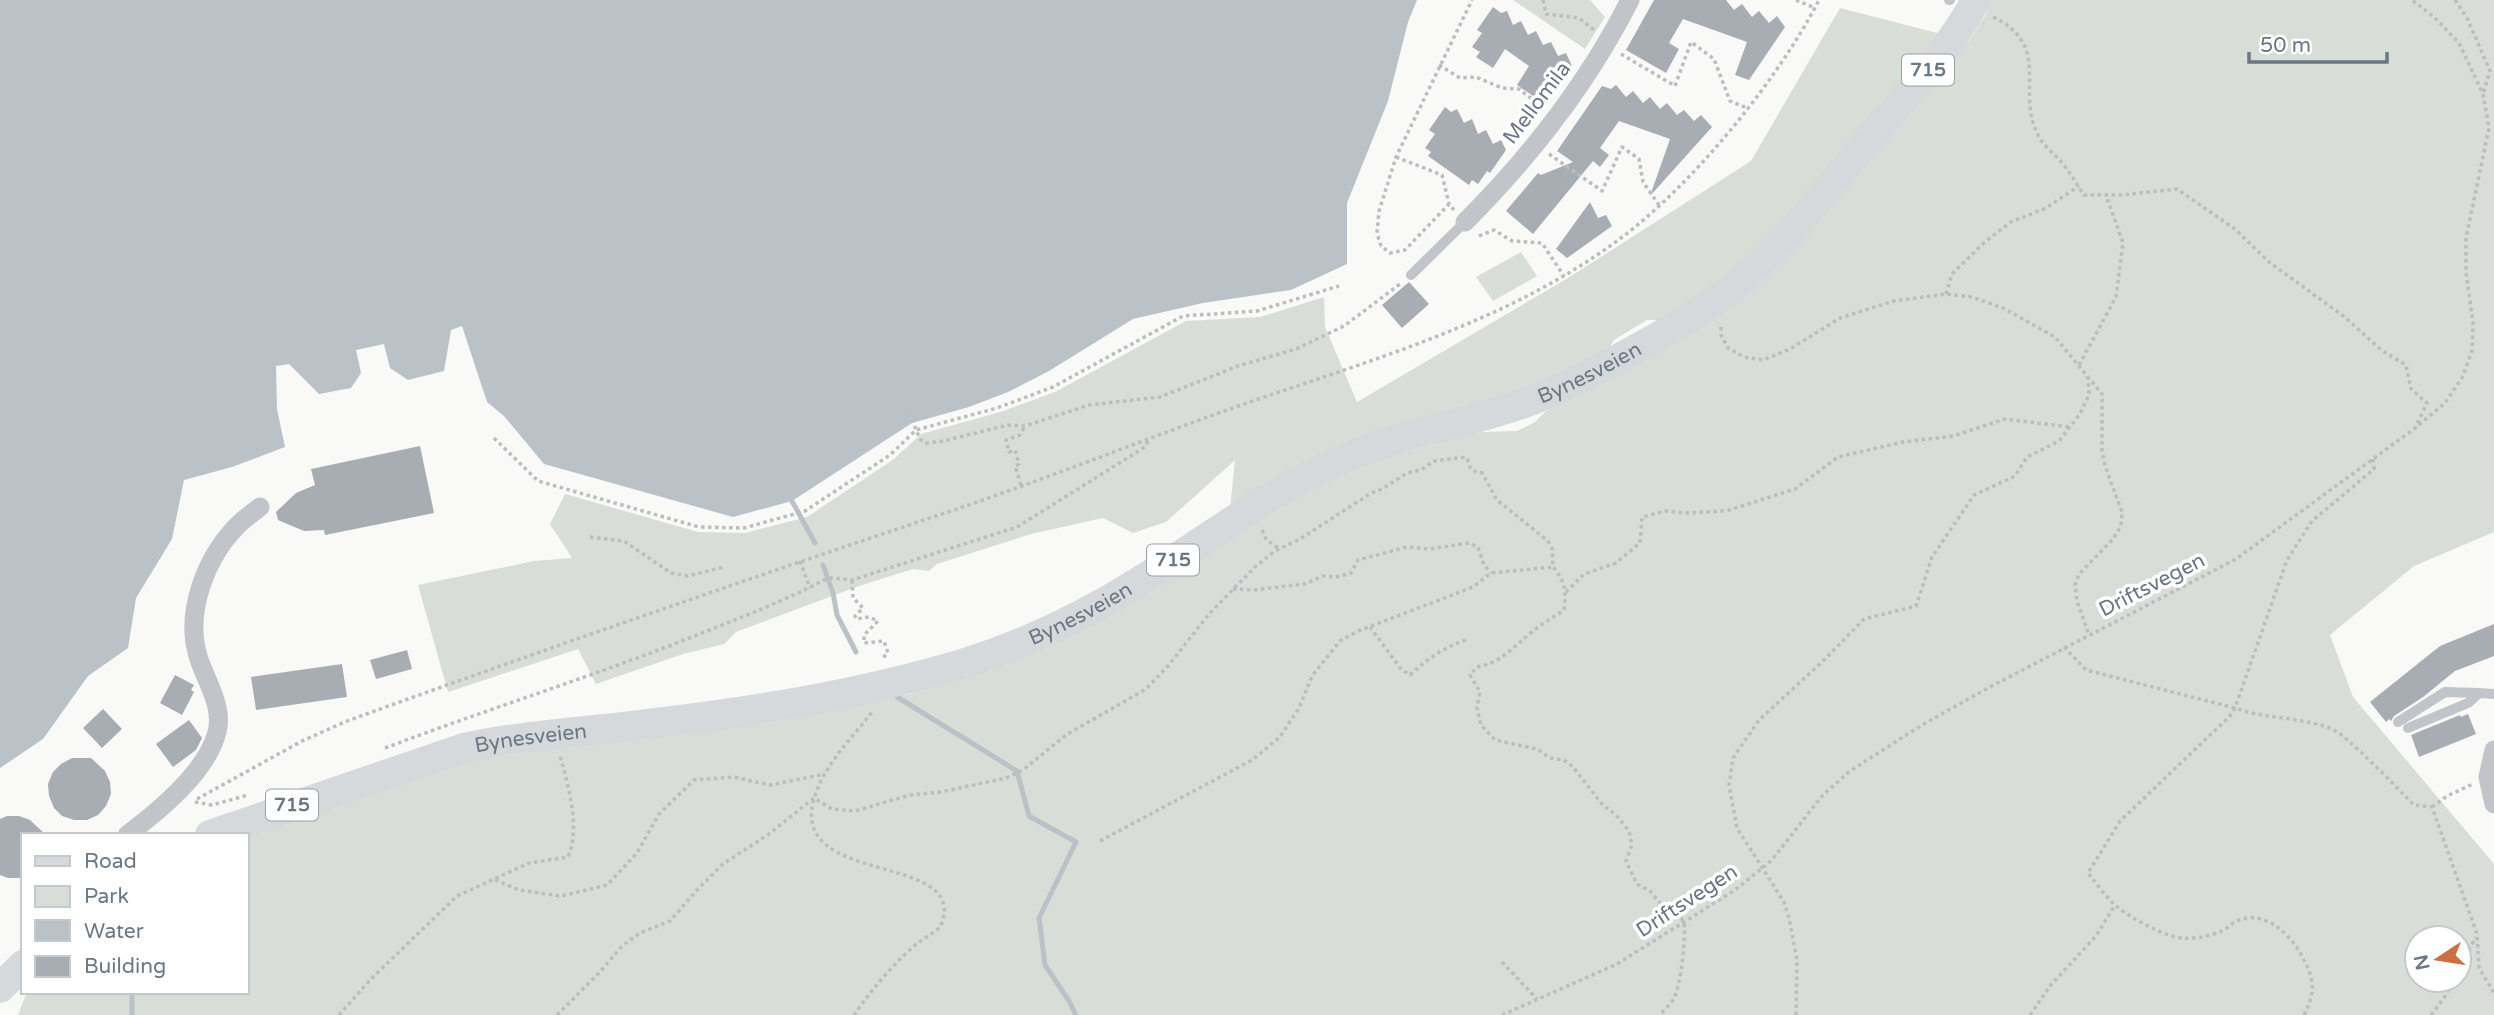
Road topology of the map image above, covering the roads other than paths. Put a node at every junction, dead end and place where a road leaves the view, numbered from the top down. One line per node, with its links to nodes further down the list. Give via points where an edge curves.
1 (1621, 4): 3 (street, Mellomila, via 1608,42 1584,81 1505,182)
2 (1982, 7): 13 (main road, Bynesveien / 715, via 1790,231 1728,291 1577,382 1515,406 1377,446 1307,476 1087,612 968,662 857,690 676,720 508,738 454,751)
3 (1465, 222): 4 (lane)
4 (1411, 275)
5 (260, 507): 12 (street, via 236,526 222,545 196,606 193,636 218,710 218,731 209,754 178,790)
6 (2479, 693): 7 (lane); 8 (lane, via 2445,692); 9 (lane, via 2468,703)
7 (2494, 694)
8 (2398, 722)
9 (2408, 729)
10 (2494, 750): 11 (street, via 2488,777)
11 (2494, 804)
12 (129, 833)
13 (215, 833)

